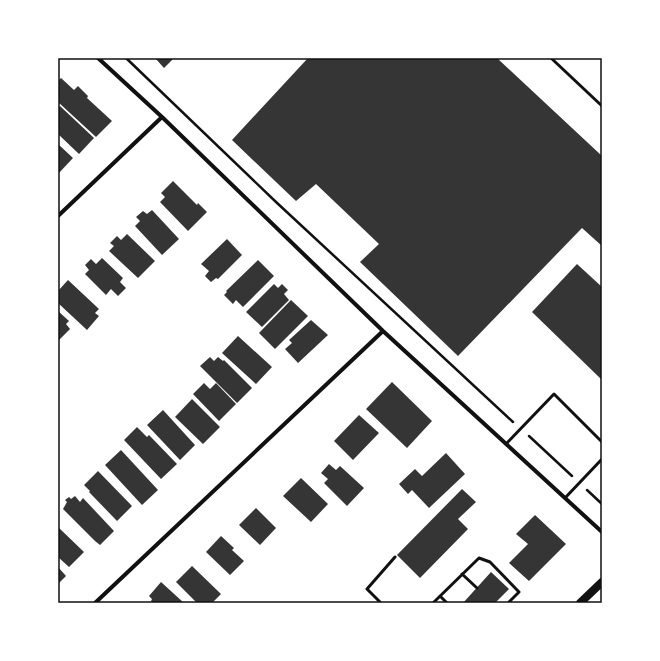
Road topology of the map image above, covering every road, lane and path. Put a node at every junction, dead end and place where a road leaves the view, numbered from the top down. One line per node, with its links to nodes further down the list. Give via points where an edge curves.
1 (98, 58): 5 (street)
2 (126, 58): 8 (path, via 276,202)
3 (551, 58): 4 (lane)
4 (602, 106)
5 (162, 117): 6 (street); 7 (street)
6 (58, 216)
7 (383, 331): 10 (street); 21 (street)
8 (521, 428): 9 (lane, via 554,394); 10 (lane); 12 (path)
9 (602, 442)
10 (506, 444): 13 (street)
11 (602, 459): 12 (lane)
12 (579, 483): 13 (lane); 14 (path)
13 (564, 498): 15 (street)
14 (602, 504)
15 (602, 532)
16 (395, 557): 22 (lane, via 367,589)
17 (462, 574): 19 (lane); 20 (lane); 25 (lane, via 478,558 490,562 519,592)
18 (602, 582): 26 (main road)
19 (477, 588)
20 (440, 596): 23 (lane); 24 (lane)
21 (95, 603)
22 (381, 603)
23 (433, 603)
24 (447, 603)
25 (508, 603)
26 (580, 603)

